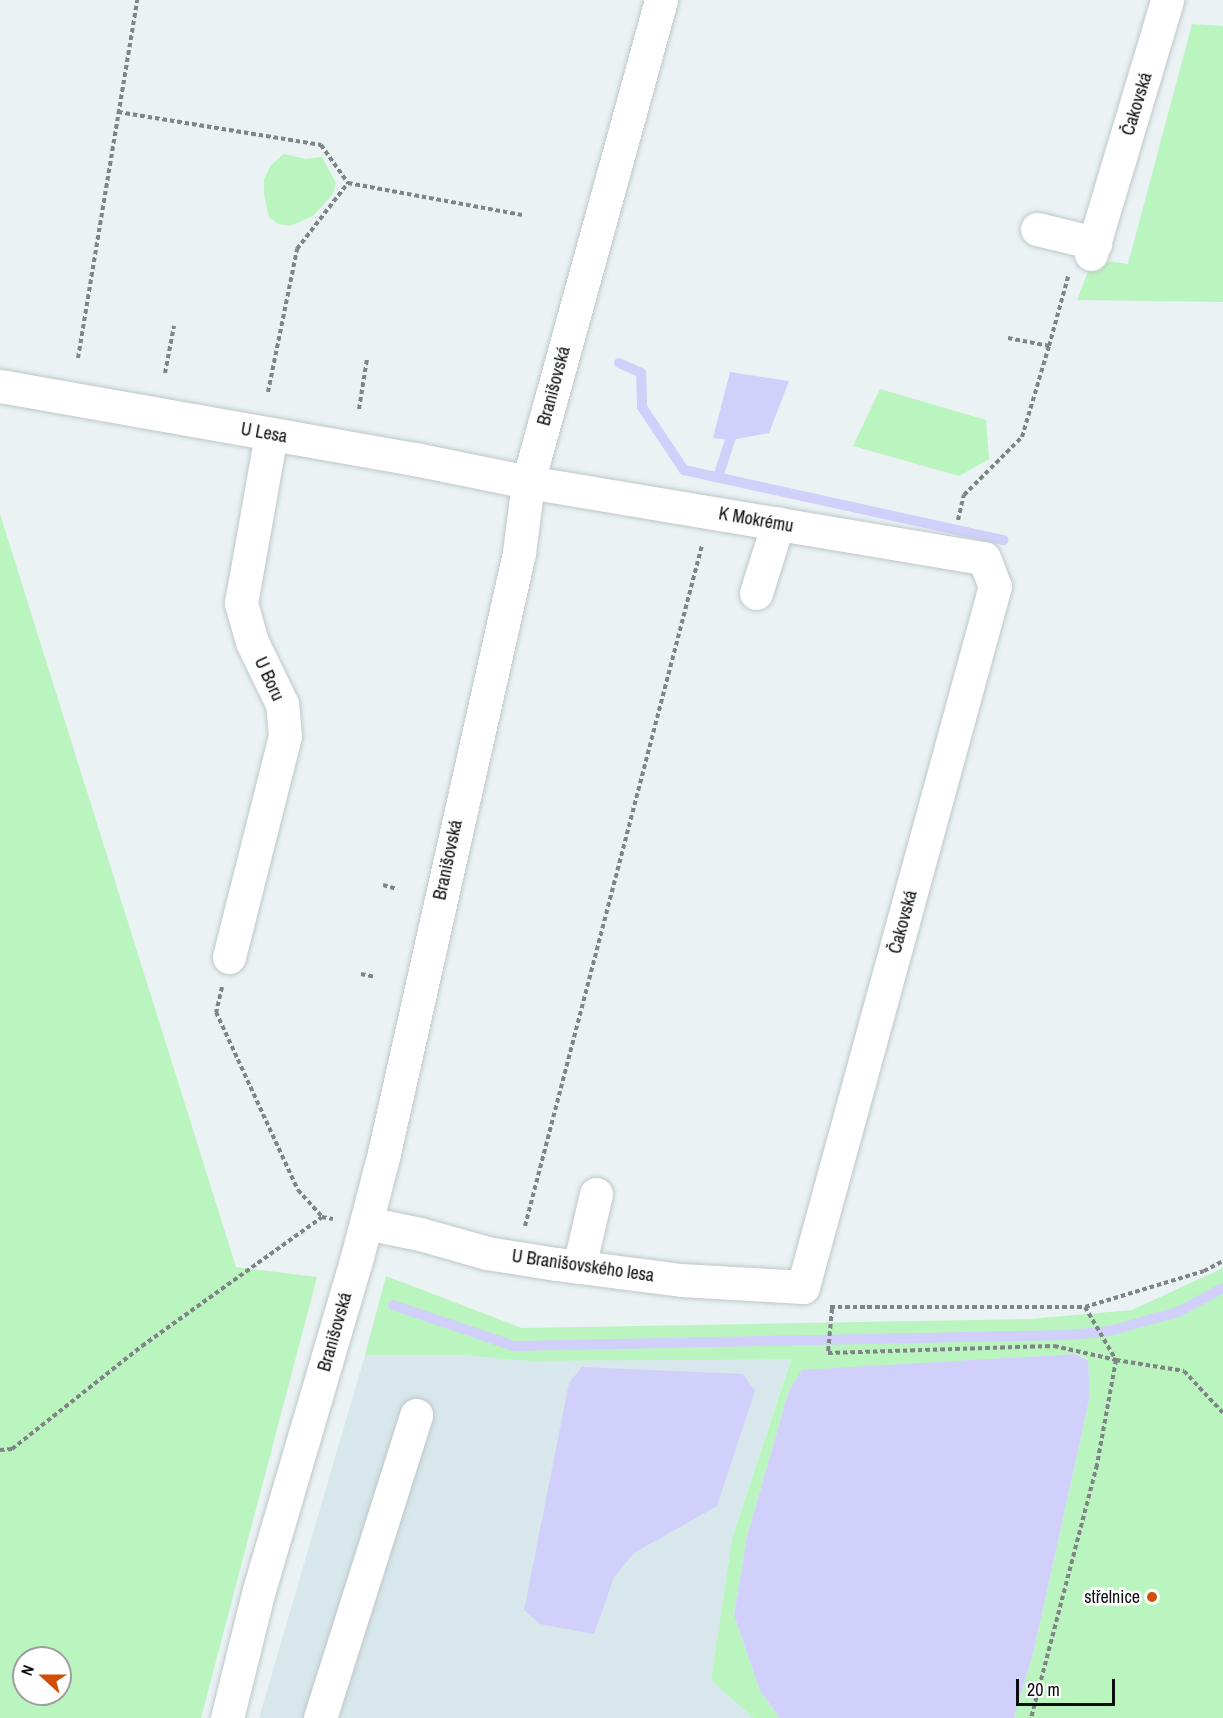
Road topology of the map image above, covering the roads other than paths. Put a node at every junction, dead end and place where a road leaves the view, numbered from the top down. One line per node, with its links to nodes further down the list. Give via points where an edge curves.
1 (661, 0): 6 (street, Branišovská)
2 (1167, 0): 3 (street, Čakovská, via 1106,207 1088,245)
3 (1037, 229)
4 (0, 386): 5 (street, U Lesa)
5 (272, 434): 6 (street, U Lesa); 10 (street, U Boru, via 242,603 252,642 282,704 285,736)
6 (528, 482): 7 (street, K Mokrému); 12 (street, Branišovská, via 519,553)
7 (778, 524): 8 (street, K Mokrému); 9 (street)
8 (984, 558): 14 (street, Čakovská, via 995,586)
9 (756, 593)
10 (229, 957)
11 (596, 1194): 13 (street)
12 (366, 1223): 13 (street, U Branišovského lesa, via 487,1253); 16 (street, Branišovská, via 260,1590)
13 (579, 1267): 14 (street, U Branišovského lesa, via 681,1280)
14 (803, 1287)
15 (416, 1415): 17 (street)
16 (228, 1718)
17 (320, 1718)

